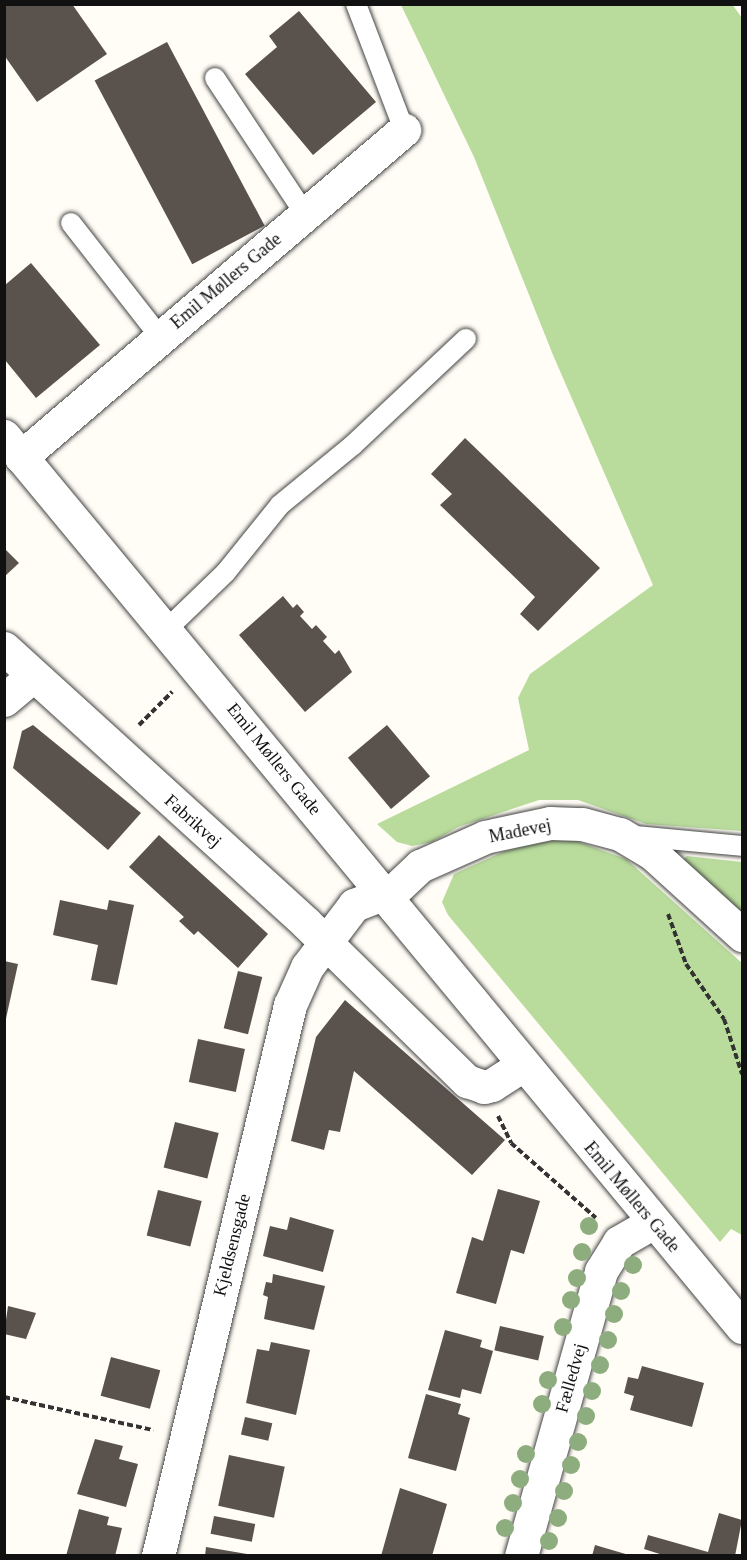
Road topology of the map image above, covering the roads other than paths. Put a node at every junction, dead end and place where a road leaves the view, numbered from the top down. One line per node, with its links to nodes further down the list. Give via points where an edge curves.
1 (356, 4): 3 (lane)
2 (215, 78): 4 (lane)
3 (404, 130): 4 (street, Emil Møllers Gade)
4 (305, 214): 6 (street, Emil Møllers Gade)
5 (71, 223): 6 (lane)
6 (160, 338): 8 (street, Emil Møllers Gade)
7 (466, 339): 9 (lane, via 353,445 280,505 226,572)
8 (13, 446): 9 (street, Emil Møllers Gade)
9 (165, 631): 15 (street, Emil Møllers Gade, via 198,666)
10 (4, 648): 11 (street, Fabrikvej)
11 (33, 676): 12 (street); 17 (street, Fabrikvej)
12 (4, 700)
13 (620, 834): 14 (lane); 15 (street, Madevej, via 582,824 550,823 485,837 420,866); 16 (street, Madevej, via 652,854)
14 (742, 846)
15 (384, 896): 17 (street, via 354,905); 18 (street, Emil Møllers Gade)
16 (742, 935)
17 (325, 942): 18 (street, via 467,1081 483,1087); 21 (street, Kjeldsensgade, via 307,967 290,1005)
18 (523, 1065): 19 (street, Emil Møllers Gade)
19 (653, 1222): 20 (street, Emil Møllers Gade); 22 (street, Fælledvej, via 620,1242 601,1271)
20 (742, 1328)
21 (158, 1556)
22 (521, 1556)

